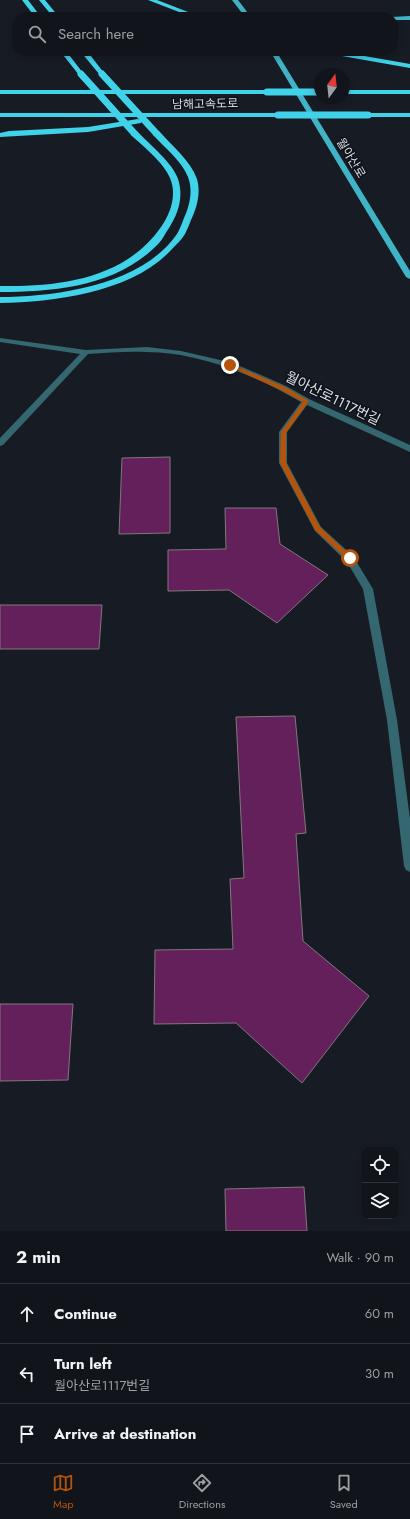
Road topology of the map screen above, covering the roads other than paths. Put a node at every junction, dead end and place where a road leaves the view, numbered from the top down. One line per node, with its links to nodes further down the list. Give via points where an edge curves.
1 (25, 0): 5 (highway)
2 (42, 0): 6 (highway)
3 (151, 0): 7 (highway)
4 (235, 0): 8 (main road)
5 (34, 12)
6 (52, 12)
7 (183, 12)
8 (244, 12)
9 (398, 18): 10 (main road)
10 (410, 18)
11 (67, 56): 25 (highway, bridge, via 174,177 178,202 169,223 154,244 118,268 98,276 42,288)
12 (87, 56): 26 (highway, bridge, via 187,168 194,183 194,201 188,224 175,242 131,275 95,288 61,296)
13 (276, 56): 24 (main road, 월아산로)
14 (353, 56): 15 (highway)
15 (409, 66)
16 (0, 92): 17 (highway, 남해고속도로, bridge)
17 (314, 92)
18 (350, 92): 19 (highway)
19 (410, 92)
20 (0, 115): 22 (highway, 남해고속도로)
21 (410, 115): 22 (highway, 남해고속도로, bridge)
22 (164, 116): 23 (highway, via 72,131 17,132)
23 (0, 135)
24 (410, 277)
25 (0, 289)
26 (0, 300)
27 (0, 340): 28 (street, 월아산로1117번길)
28 (86, 352): 29 (street, 월아산로1117번길, via 147,349 181,352 230,365); 30 (street)
29 (306, 401): 31 (street, 월아산로1117번길); 32 (street, via 284,432 283,463 318,529 350,558 368,588 392,720)
30 (0, 443)
31 (410, 449)
32 (410, 866)

